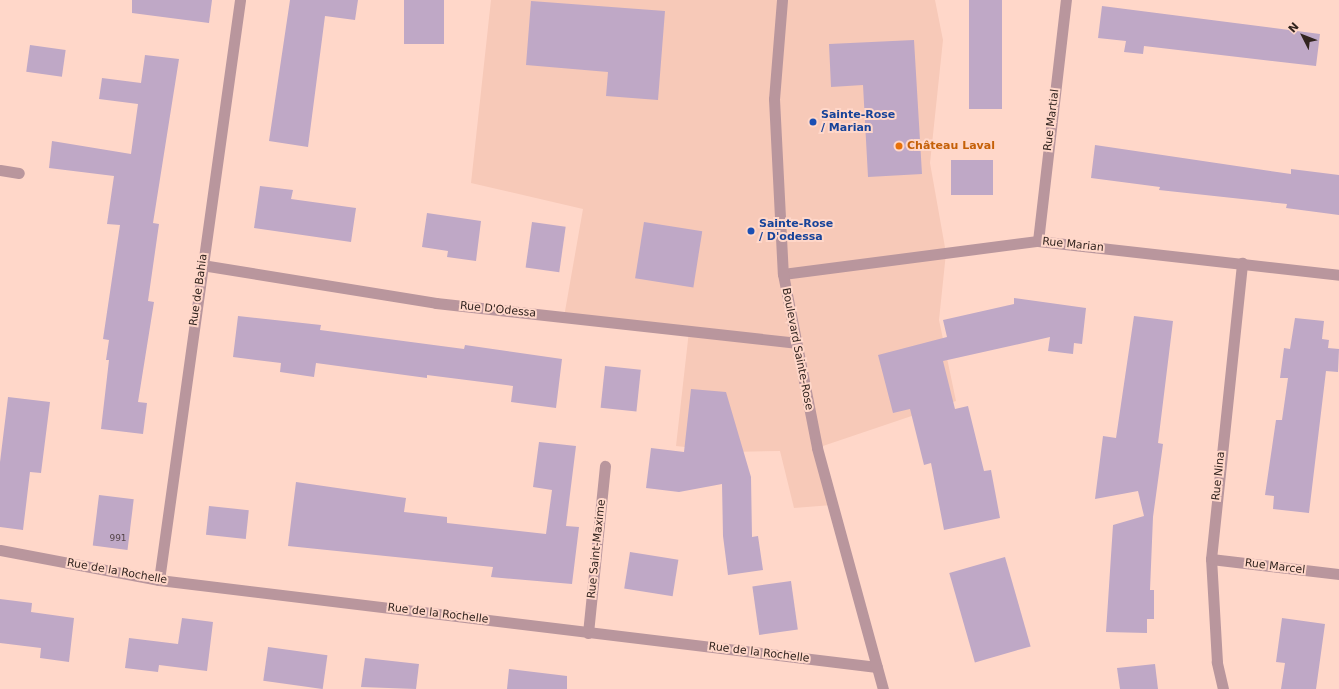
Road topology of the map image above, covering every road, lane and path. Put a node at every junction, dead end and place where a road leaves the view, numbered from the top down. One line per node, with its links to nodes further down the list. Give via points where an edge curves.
1 (240, 0): 8 (street, Rue de Bahia)
2 (782, 0): 9 (street, Boulevard Sainte-Rose, via 774,98)
3 (1066, 0): 6 (street, Rue Martial)
4 (0, 170): 5 (street)
5 (19, 173)
6 (1038, 241): 7 (street, Rue Marian); 9 (street, Rue Marian)
7 (1242, 262): 10 (street, Rue Marian); 14 (street, Rue Nina)
8 (202, 265): 11 (street, Rue D'Odessa, via 436,303); 16 (street, Rue de Bahia)
9 (783, 274): 11 (street, Boulevard Sainte-Rose)
10 (1339, 275)
11 (796, 342): 18 (street, Boulevard Sainte-Rose, via 817,448)
12 (606, 466): 17 (street, Rue Saint-Maxime)
13 (0, 550): 16 (street, Rue de la Rochelle)
14 (1211, 559): 15 (street, Rue Marcel); 20 (street, Rue Nina, via 1217,662)
15 (1339, 574)
16 (159, 580): 17 (street, Rue de la Rochelle)
17 (588, 633): 18 (street, Rue de la Rochelle)
18 (877, 667): 19 (street, Boulevard Sainte-Rose)
19 (883, 689)
20 (1223, 689)

